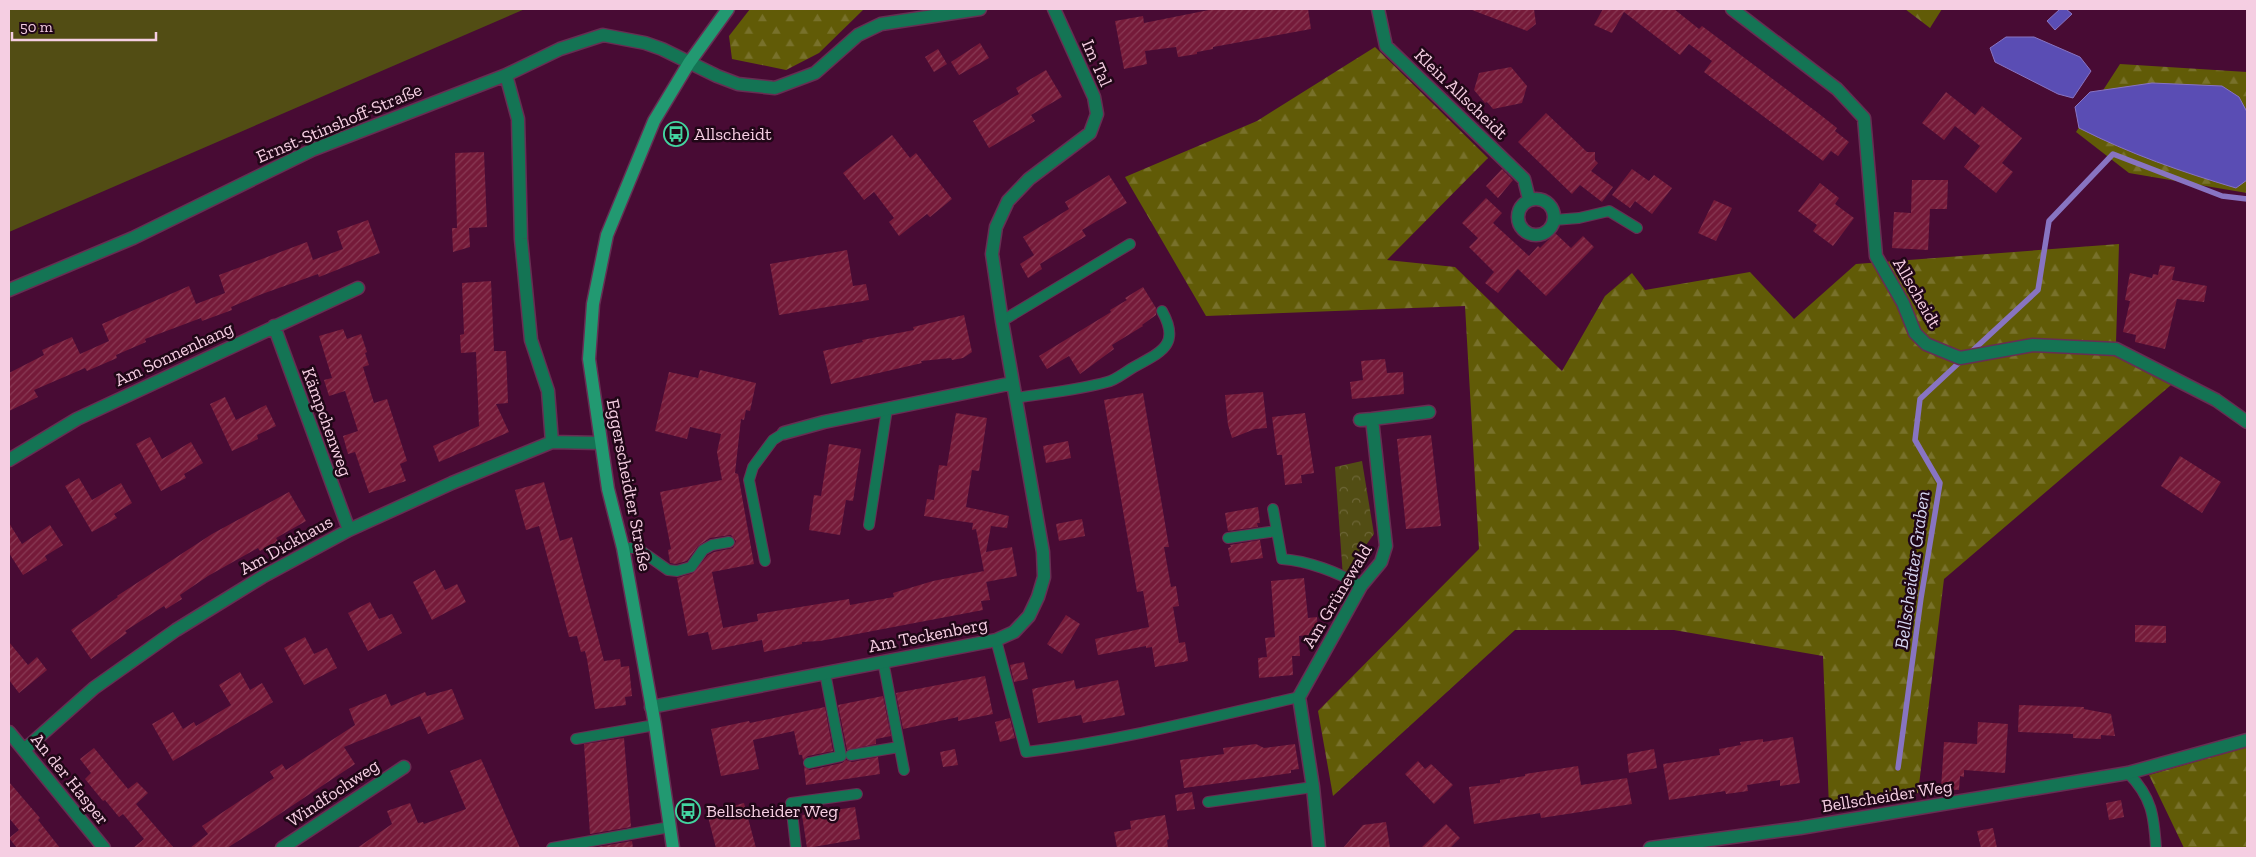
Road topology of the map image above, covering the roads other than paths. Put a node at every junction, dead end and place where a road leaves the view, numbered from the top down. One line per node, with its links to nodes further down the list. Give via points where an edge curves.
1 (728, 9): 6 (street, Eggerscheidter Straße)
2 (980, 9): 6 (street, via 880,24 858,34 816,73 776,88 738,84)
3 (1054, 9): 8 (street, Im Tal, via 1094,97 1097,114)
4 (1378, 9): 9 (street, Klein Allscheidt, via 1386,46 1524,179)
5 (1732, 9): 22 (street, Allscheidt, via 1837,89 1864,118 1876,256 1915,332 1926,344 1960,358 2033,345 2116,349 2216,400)
6 (688, 63): 7 (street, Ernst-Stinshoff-Straße, via 645,43 603,35 560,49); 25 (street, Eggerscheidter Straße, via 654,121 607,235 593,304 589,359)
7 (506, 75): 14 (street, Ernst-Stinshoff-Straße, via 312,150 133,238); 24 (street, via 518,119 520,239 531,340 548,391)
8 (1090, 134): 16 (street, Am Teckenberg, via 1030,178 1008,201 996,227 992,254)
9 (1529, 199): 10 (street, via 1548,203); 10 (street, via 1519,209 1517,218 1524,232 1543,234)
10 (1554, 220): 11 (lane, via 1609,211)
11 (1637, 228)
12 (1130, 244): 16 (lane)
13 (358, 288): 17 (street, Am Sonnenhang)
14 (9, 290)
15 (1162, 311): 19 (lane, via 1170,324 1170,338 1162,350 1109,382)
16 (1002, 321): 18 (street, Am Teckenberg)
17 (274, 326): 26 (street, Am Sonnenhang, via 77,418); 29 (street, Kämpchenweg)
18 (1013, 383): 19 (street, Am Teckenberg); 20 (street)
19 (1016, 398): 36 (street, Am Teckenberg, via 1044,552 1044,577 1029,616 1014,632)
20 (887, 409): 23 (street); 28 (lane)
21 (1429, 412): 35 (street, Am Grünewald, via 1366,420 1386,546 1381,562)
22 (2247, 422)
23 (784, 433): 34 (lane, via 773,440 753,467 749,480)
24 (552, 442): 25 (street, Am Dickhaus); 29 (street, Am Dickhaus)
25 (600, 442): 33 (street, Eggerscheidter Straße)
26 (9, 460)
27 (1274, 509): 30 (lane)
28 (869, 525)
29 (349, 530): 46 (street, Am Dickhaus, via 262,577 176,630 94,688)
30 (1276, 531): 31 (lane); 35 (lane, via 1282,559 1295,560)
31 (1228, 538)
32 (729, 542): 33 (lane, via 703,550 691,567 677,571 668,570 637,548)
33 (623, 548): 40 (street, Eggerscheidter Straße)
34 (765, 561)
35 (1361, 586): 39 (street, Am Grünewald)
36 (996, 640): 37 (street, Am Teckenberg); 39 (lane, via 1026,752 1083,746)
37 (883, 661): 38 (street, Am Teckenberg); 45 (lane)
38 (825, 673): 40 (street, Am Teckenberg); 48 (lane, via 841,756)
39 (1299, 697): 52 (street)
40 (651, 707): 41 (street, Eggerscheidter Straße)
41 (654, 725): 43 (lane); 55 (street, Eggerscheidter Straße)
42 (9, 732): 46 (street, An der Hasper)
43 (576, 739)
44 (2247, 740): 51 (street, Bellscheider Weg)
45 (899, 747): 47 (lane); 50 (lane)
46 (24, 750): 56 (street, An der Hasper)
47 (851, 755)
48 (809, 763)
49 (404, 767): 57 (street, Windfochweg)
50 (904, 770)
51 (2128, 773): 62 (street, Bellscheider Weg, via 1800,828); 63 (lane, via 2141,786 2152,807)
52 (1313, 787): 54 (lane); 61 (street)
53 (857, 794): 60 (lane, via 791,803)
54 (1208, 802)
55 (670, 827): 58 (lane); 59 (street, Eggerscheidter Straße)
56 (104, 848)
57 (282, 848)
58 (552, 848)
59 (673, 848)
60 (796, 848)
61 (1319, 848)
62 (1650, 848)
63 (2156, 848)

